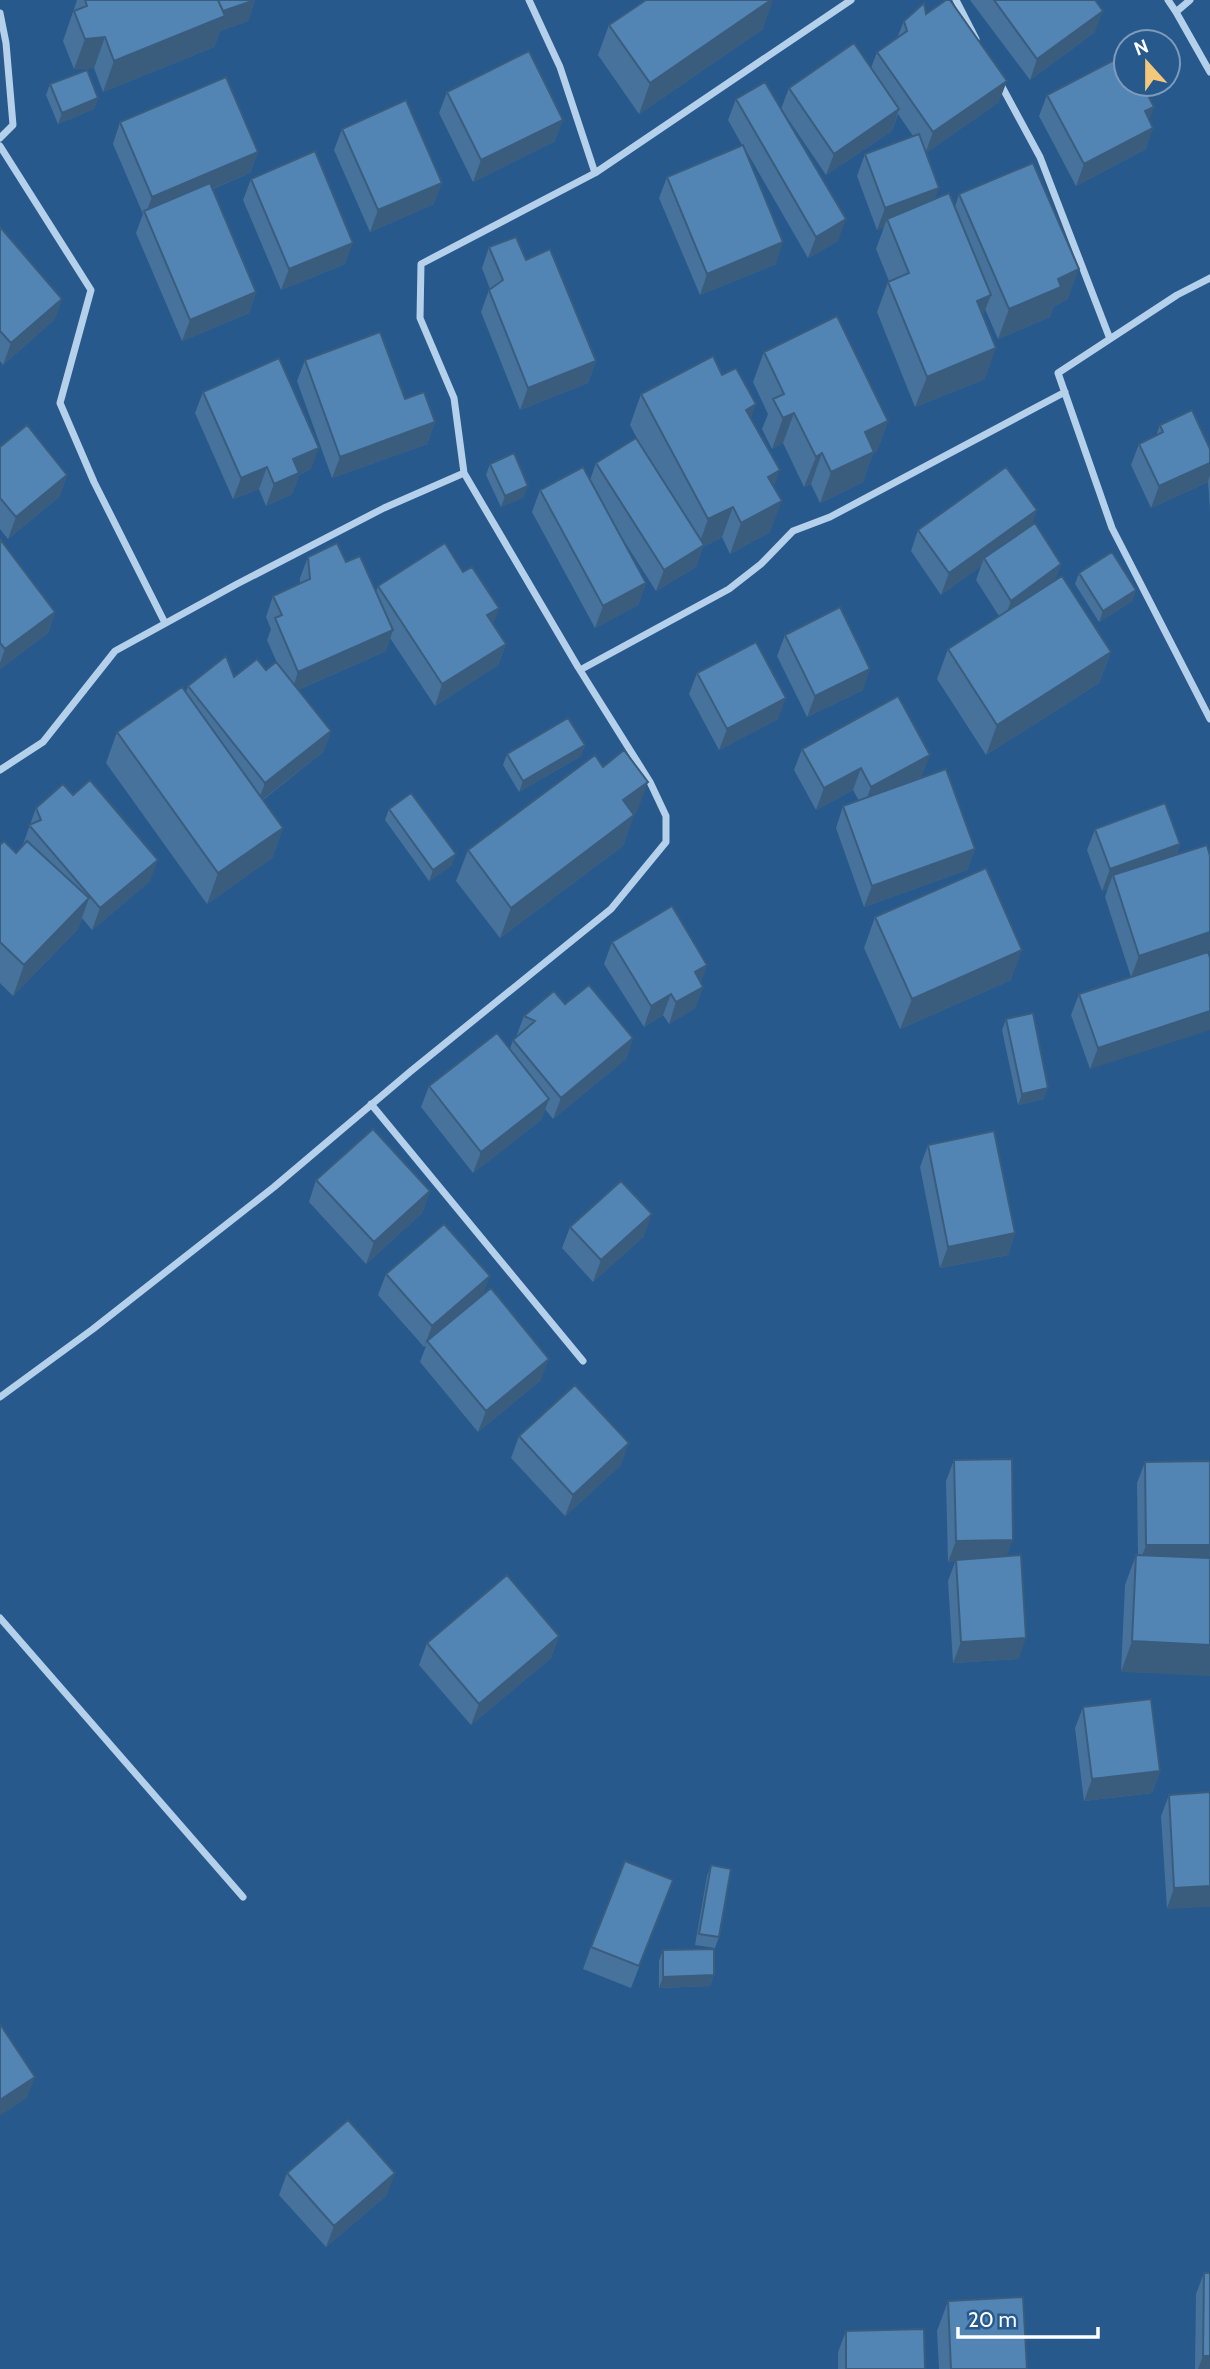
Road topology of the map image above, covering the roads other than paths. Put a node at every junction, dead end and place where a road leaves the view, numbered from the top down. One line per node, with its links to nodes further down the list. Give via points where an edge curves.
1 (529, 0): 13 (street, via 560,67)
2 (850, 0): 13 (street)
3 (956, 0): 8 (street)
4 (1168, 0): 6 (street)
5 (1190, 0): 6 (street)
6 (1175, 12): 9 (street)
7 (0, 13): 11 (street, via 13,125)
8 (982, 48)
9 (1210, 72)
10 (995, 73): 15 (street, via 1040,157)
11 (0, 138)
12 (0, 146): 18 (street, via 91,290 60,403)
13 (595, 173): 17 (street, via 421,264 420,318 454,398)
14 (1210, 278): 15 (street)
15 (1110, 339): 16 (street, via 1058,373)
16 (1065, 392): 19 (street, via 830,517 793,531 729,589); 20 (street, via 1112,528)
17 (464, 473): 18 (street, via 384,508); 19 (street)
18 (165, 623): 21 (street, via 115,651 43,742)
19 (580, 670): 22 (street, via 650,782 666,816 666,842 611,909)
20 (1210, 719)
21 (0, 770)
22 (371, 1104): 23 (street); 24 (street, via 274,1187)
23 (583, 1361)
24 (0, 1397)
25 (0, 1618): 26 (street)
26 (243, 1896)

